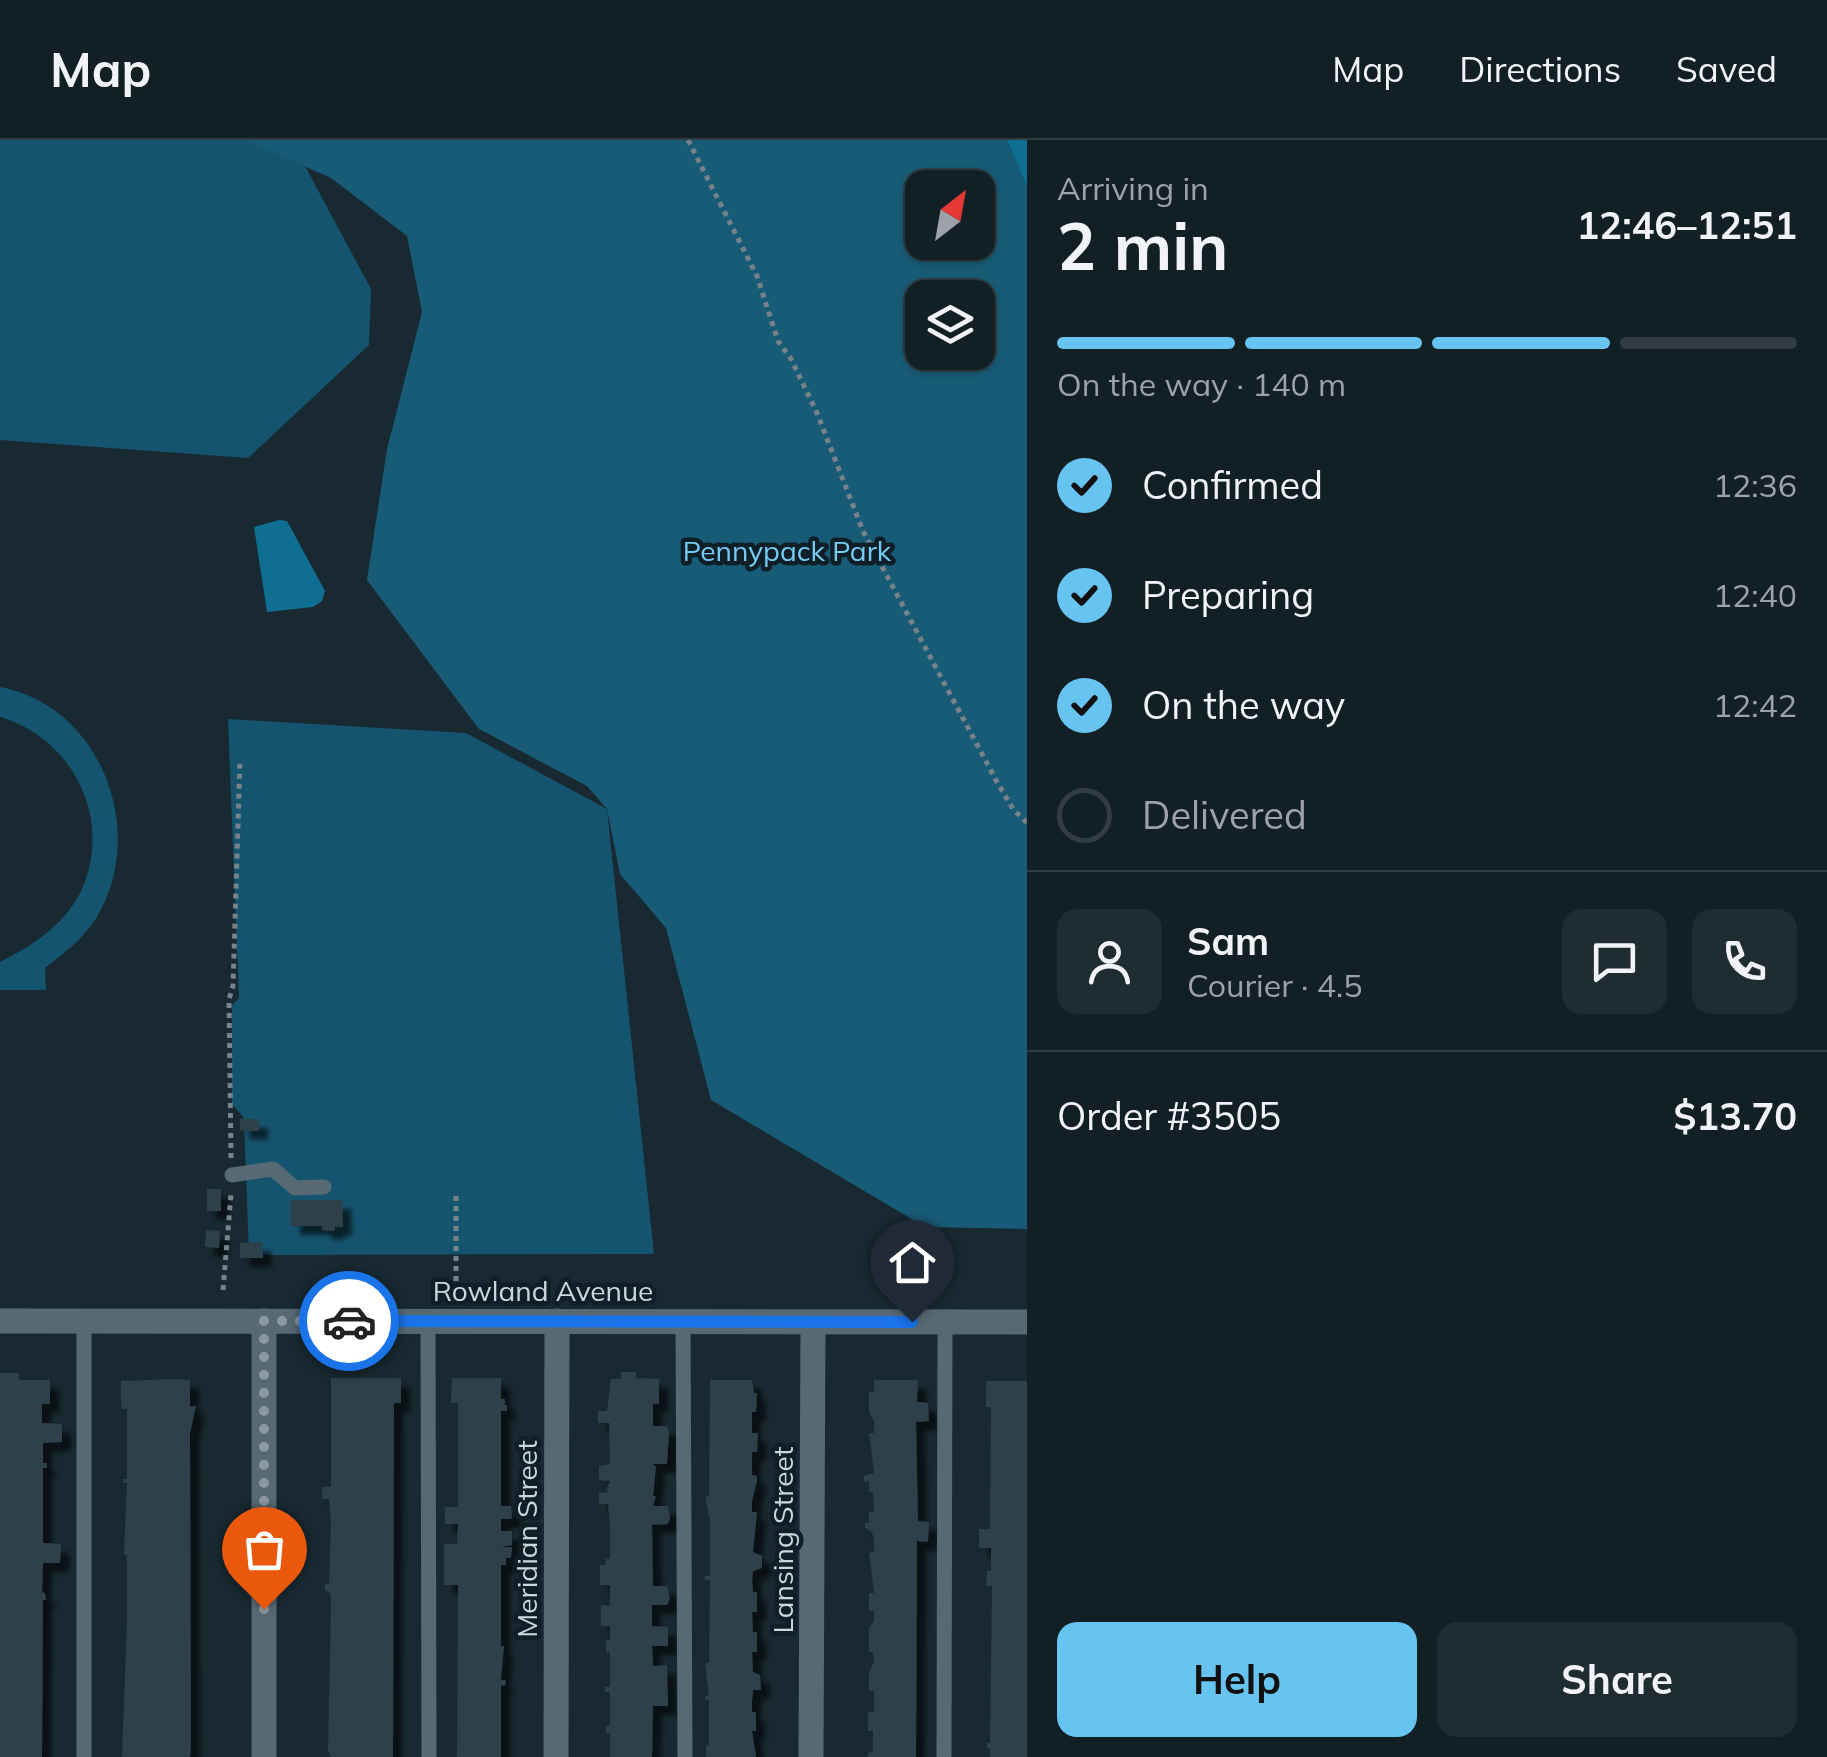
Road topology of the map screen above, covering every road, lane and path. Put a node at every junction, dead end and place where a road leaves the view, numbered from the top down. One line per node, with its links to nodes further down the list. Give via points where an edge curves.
1 (688, 140): 3 (path, via 757,276 862,531 997,782)
2 (240, 759): 4 (path, via 229,998)
3 (1027, 823)
4 (232, 1175): 5 (lane, via 273,1169 296,1188); 7 (path)
5 (324, 1187)
6 (456, 1191): 8 (path)
7 (223, 1290)
8 (456, 1290)
9 (428, 1320): 13 (street, Rowland Avenue); 14 (street, Rowland Avenue); 20 (lane)
10 (683, 1320): 14 (street, Rowland Avenue); 17 (street, Rowland Avenue); 22 (lane)
11 (0, 1321): 12 (street, Rowland Avenue)
12 (84, 1321): 13 (street, Rowland Avenue); 18 (lane)
13 (264, 1321): 19 (street)
14 (557, 1321): 21 (street, Meridian Street)
15 (944, 1322): 16 (street, Rowland Avenue); 17 (street, Rowland Avenue); 24 (lane)
16 (1027, 1322)
17 (813, 1323): 23 (street, Lansing Street)
18 (84, 1757)
19 (264, 1757)
20 (429, 1757)
21 (556, 1757)
22 (685, 1757)
23 (811, 1757)
24 (944, 1757)

